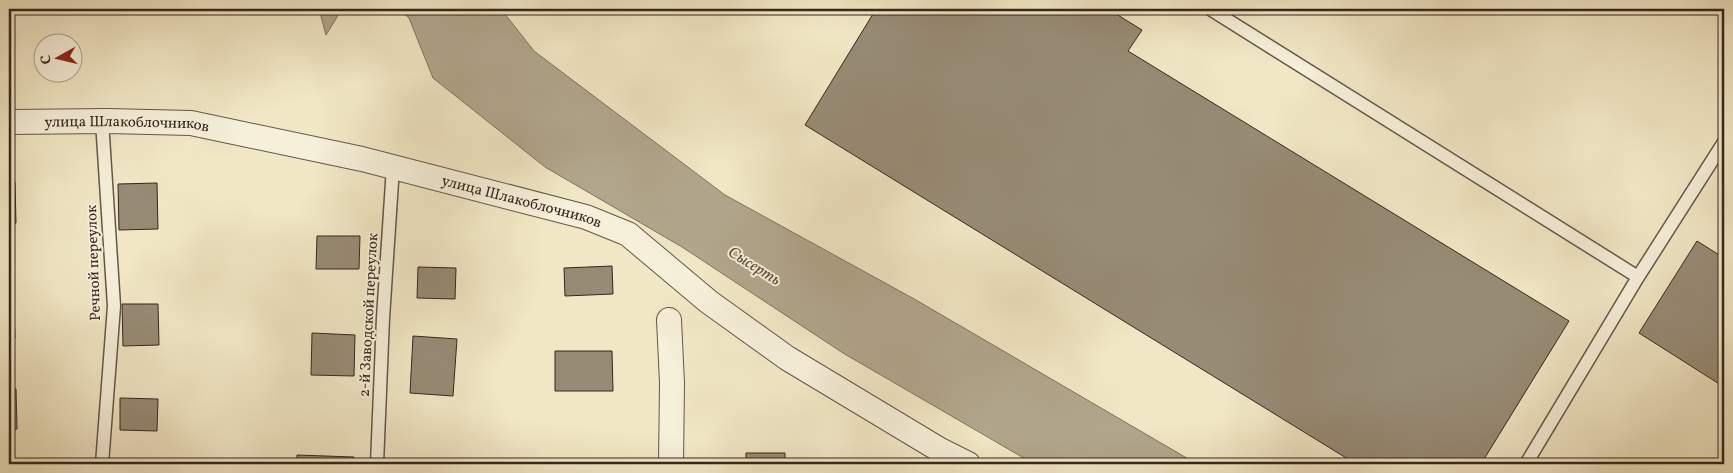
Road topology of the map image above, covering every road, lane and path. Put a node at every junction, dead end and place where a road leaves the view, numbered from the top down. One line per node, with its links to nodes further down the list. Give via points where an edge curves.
1 (1210, 9): 6 (lane)
2 (102, 121): 3 (street, улица Шлакоблочников); 5 (street, улица Шлакоблочников, via 191,124); 8 (lane, Речной переулок, via 114,306)
3 (9, 122)
4 (1724, 142): 6 (lane)
5 (393, 167): 9 (lane, 2-й Заводской переулок); 11 (street, улица Шлакоблочников, via 586,217 628,234 709,302 786,358)
6 (1638, 277): 12 (lane)
7 (669, 320): 10 (street)
8 (102, 464)
9 (377, 464)
10 (671, 464)
11 (968, 464)
12 (1526, 464)

